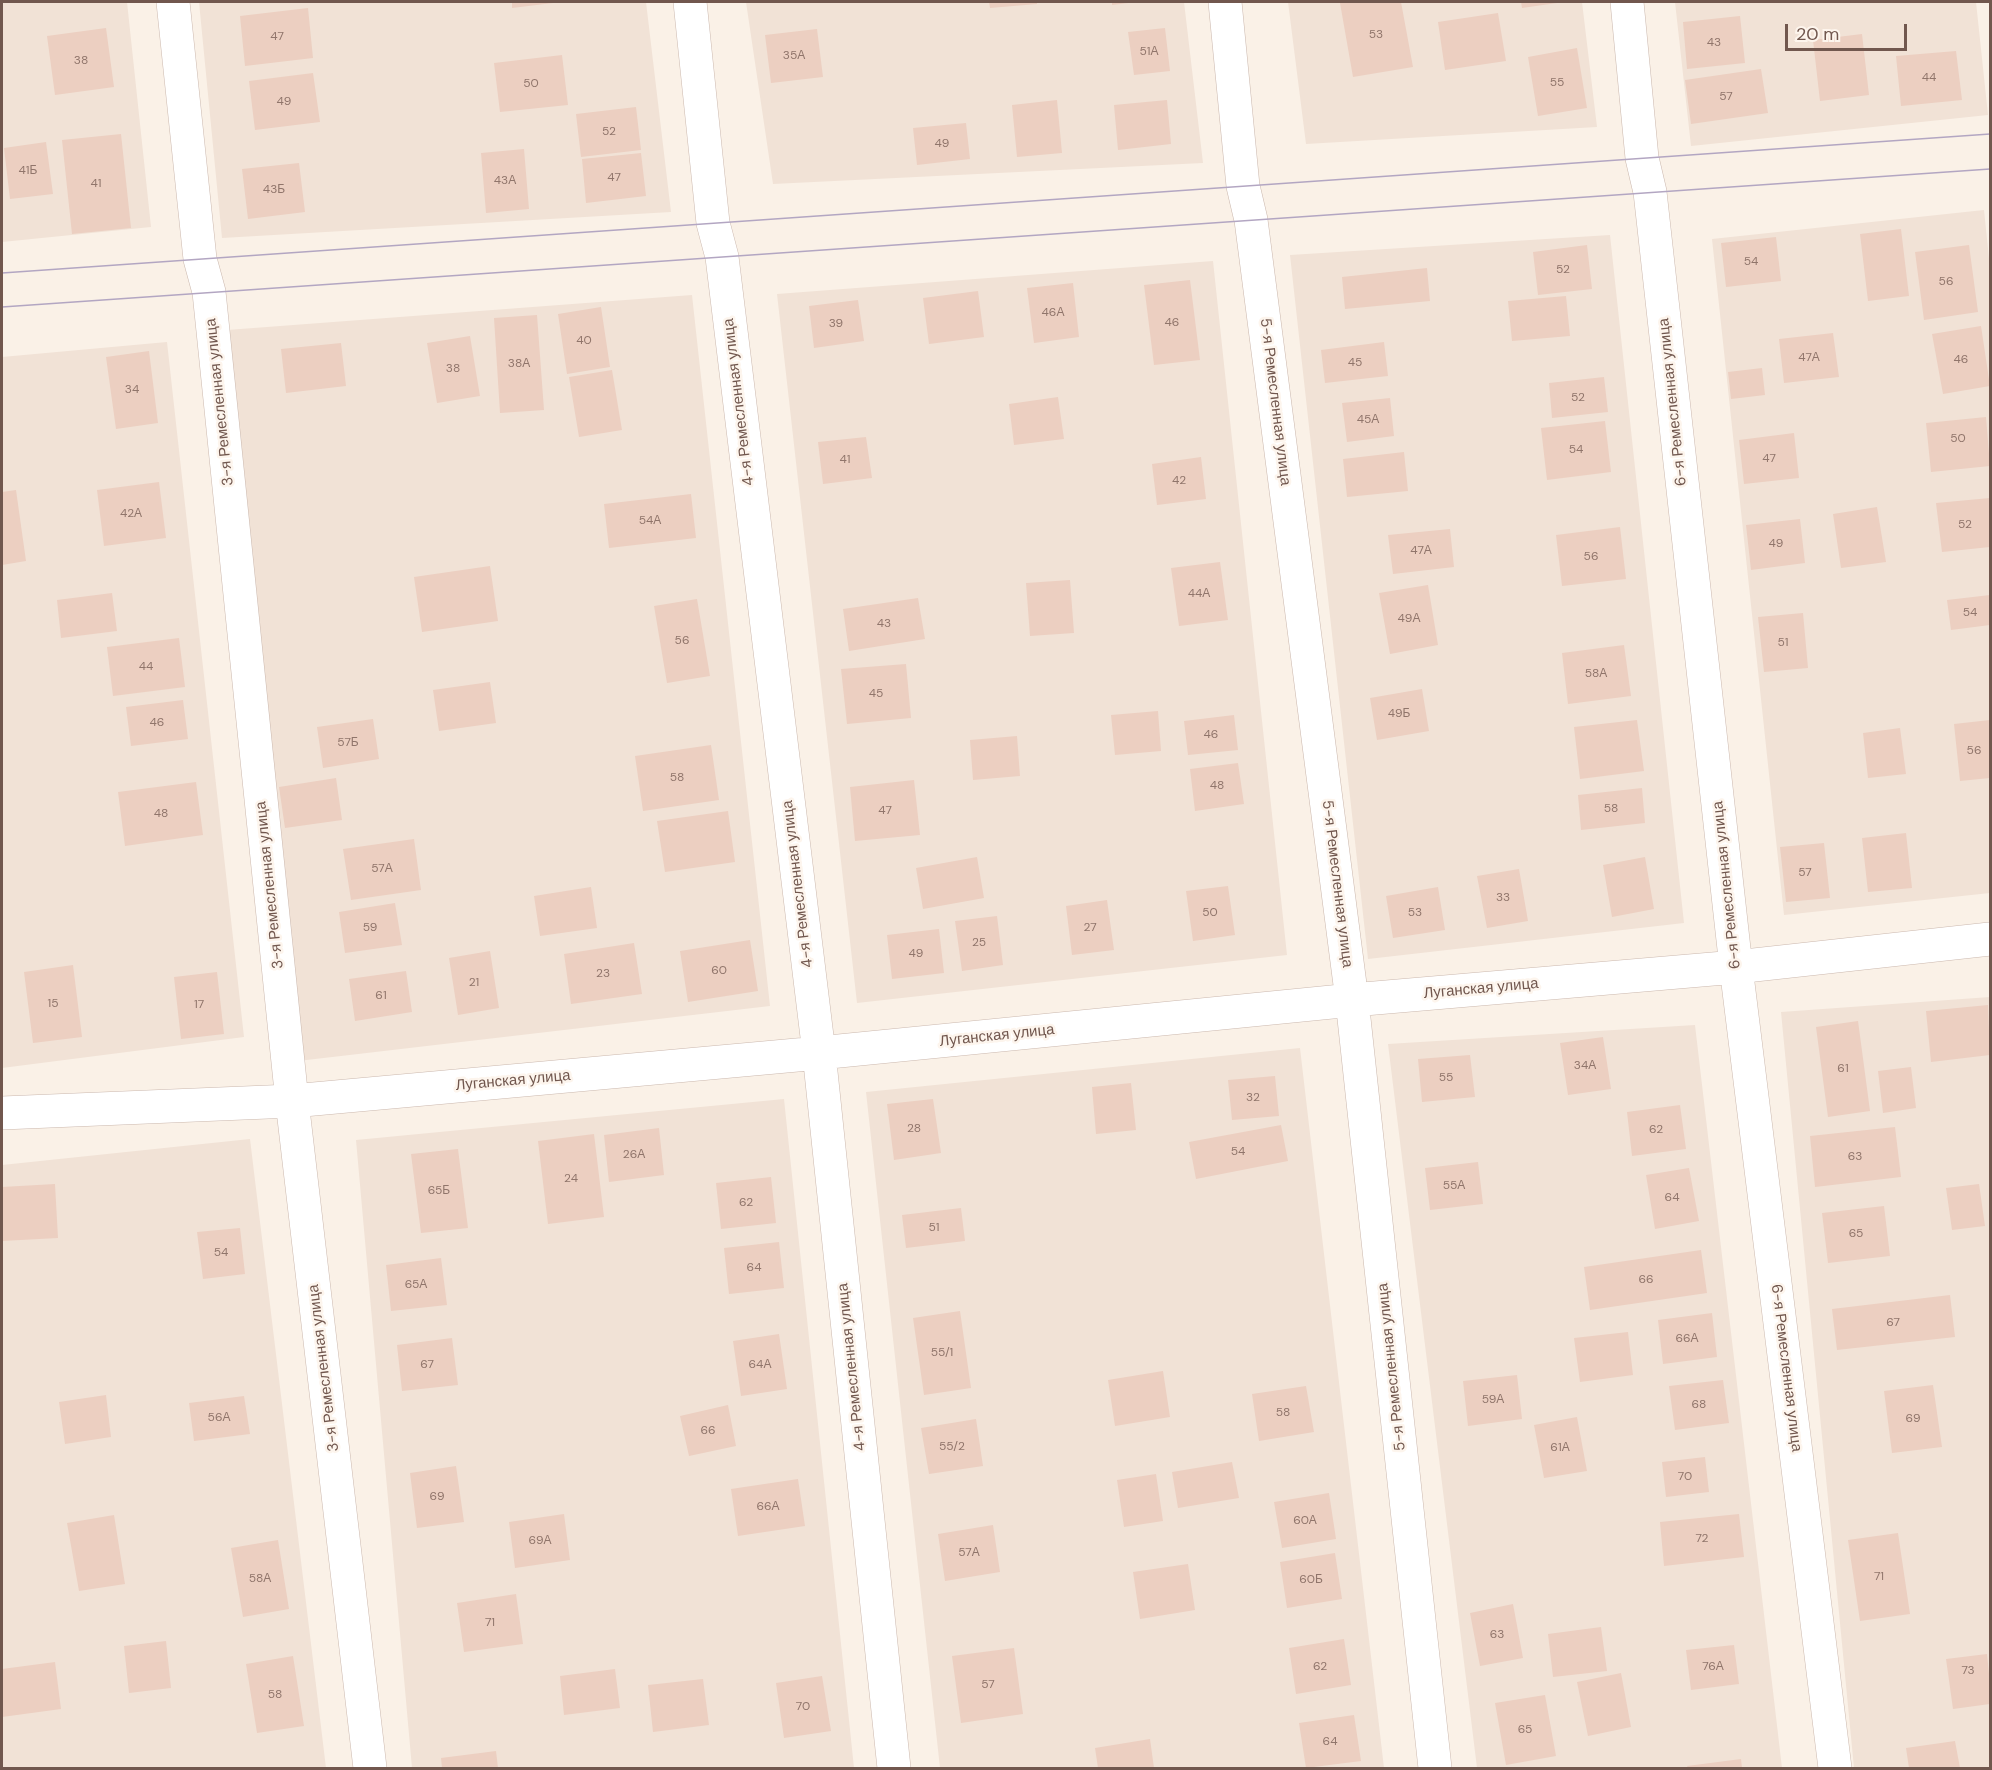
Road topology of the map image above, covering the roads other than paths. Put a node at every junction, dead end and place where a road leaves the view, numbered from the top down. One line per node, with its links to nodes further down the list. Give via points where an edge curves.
1 (173, 2): 9 (street, 3-я Ремесленная улица, via 200,260 209,292)
2 (690, 2): 8 (street, 4-я Ремесленная улица, via 713,223 722,257)
3 (1225, 2): 7 (street, 5-я Ремесленная улица, via 1243,186 1251,220)
4 (1627, 2): 6 (street, 6-я Ремесленная улица)
5 (1990, 939): 6 (street, Луганская улица)
6 (1736, 967): 7 (street, Луганская улица); 14 (street, 6-я Ремесленная улица)
7 (1352, 1000): 8 (street, Луганская улица); 13 (street, 5-я Ремесленная улица)
8 (819, 1053): 9 (street, Луганская улица); 12 (street, 4-я Ремесленная улица)
9 (292, 1101): 10 (street, Луганская улица); 11 (street, 3-я Ремесленная улица)
10 (2, 1113)
11 (370, 1768)
12 (894, 1768)
13 (1435, 1768)
14 (1835, 1768)

